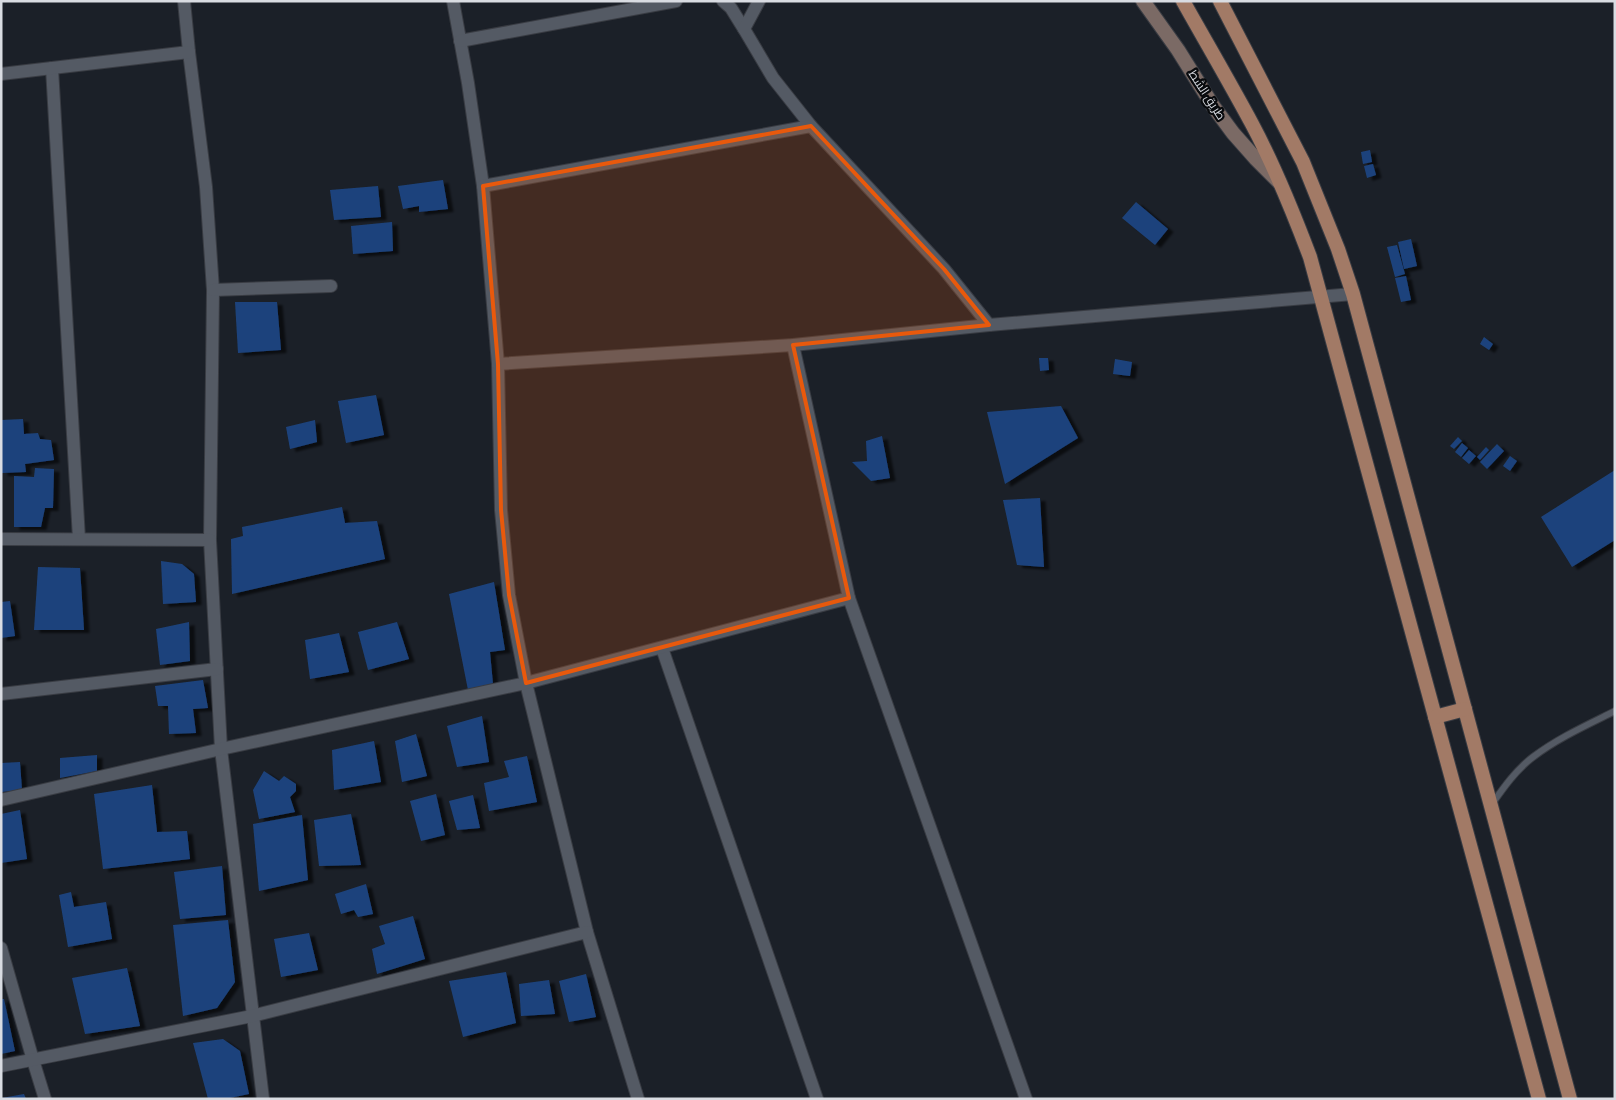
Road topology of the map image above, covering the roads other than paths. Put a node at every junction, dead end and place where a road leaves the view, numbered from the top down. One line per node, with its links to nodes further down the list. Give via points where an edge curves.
1 (184, 1): 11 (street)
2 (453, 1): 10 (street)
3 (676, 1): 10 (street)
4 (723, 1): 9 (street)
5 (759, 1): 9 (street)
6 (1143, 1): 15 (main road, طريق الشط, via 1233,133)
7 (1183, 1): 15 (main road, via 1252,124)
8 (1220, 1): 19 (main road, via 1303,162)
9 (744, 29): 14 (street, via 773,78)
10 (460, 41): 16 (street)
11 (189, 52): 12 (street); 18 (street, via 206,187)
12 (52, 68): 13 (street); 25 (street)
13 (1, 74)
14 (811, 126): 16 (street); 21 (street, via 944,269)
15 (1280, 182): 20 (main road)
16 (483, 186): 23 (street)
17 (331, 286): 18 (street)
18 (213, 290): 26 (street)
19 (1353, 294): 20 (street); 32 (main road)
20 (1321, 296): 21 (street); 34 (main road)
21 (990, 325): 22 (street)
22 (793, 345): 23 (street); 27 (street)
23 (498, 364): 30 (street, via 501,510 510,595)
24 (1, 539): 25 (street)
25 (79, 539): 26 (street)
26 (210, 540): 29 (street)
27 (848, 598): 28 (street); 47 (street)
28 (662, 648): 30 (street); 46 (street)
29 (217, 669): 31 (street); 35 (street)
30 (526, 683): 35 (street); 38 (street)
31 (1, 694)
32 (1465, 709): 34 (main road); 37 (main road)
33 (1615, 711): 37 (lane, via 1533,758 1511,778)
34 (1436, 717): 48 (main road)
35 (221, 749): 36 (street); 40 (street)
36 (1, 800)
37 (1491, 805): 49 (main road)
38 (586, 932): 40 (street); 45 (street)
39 (1, 948): 41 (street)
40 (252, 1016): 41 (street); 44 (street)
41 (33, 1060): 42 (street); 43 (street)
42 (1, 1066)
43 (45, 1099)
44 (263, 1099)
45 (638, 1099)
46 (817, 1099)
47 (1026, 1099)
48 (1539, 1099)
49 (1570, 1099)

